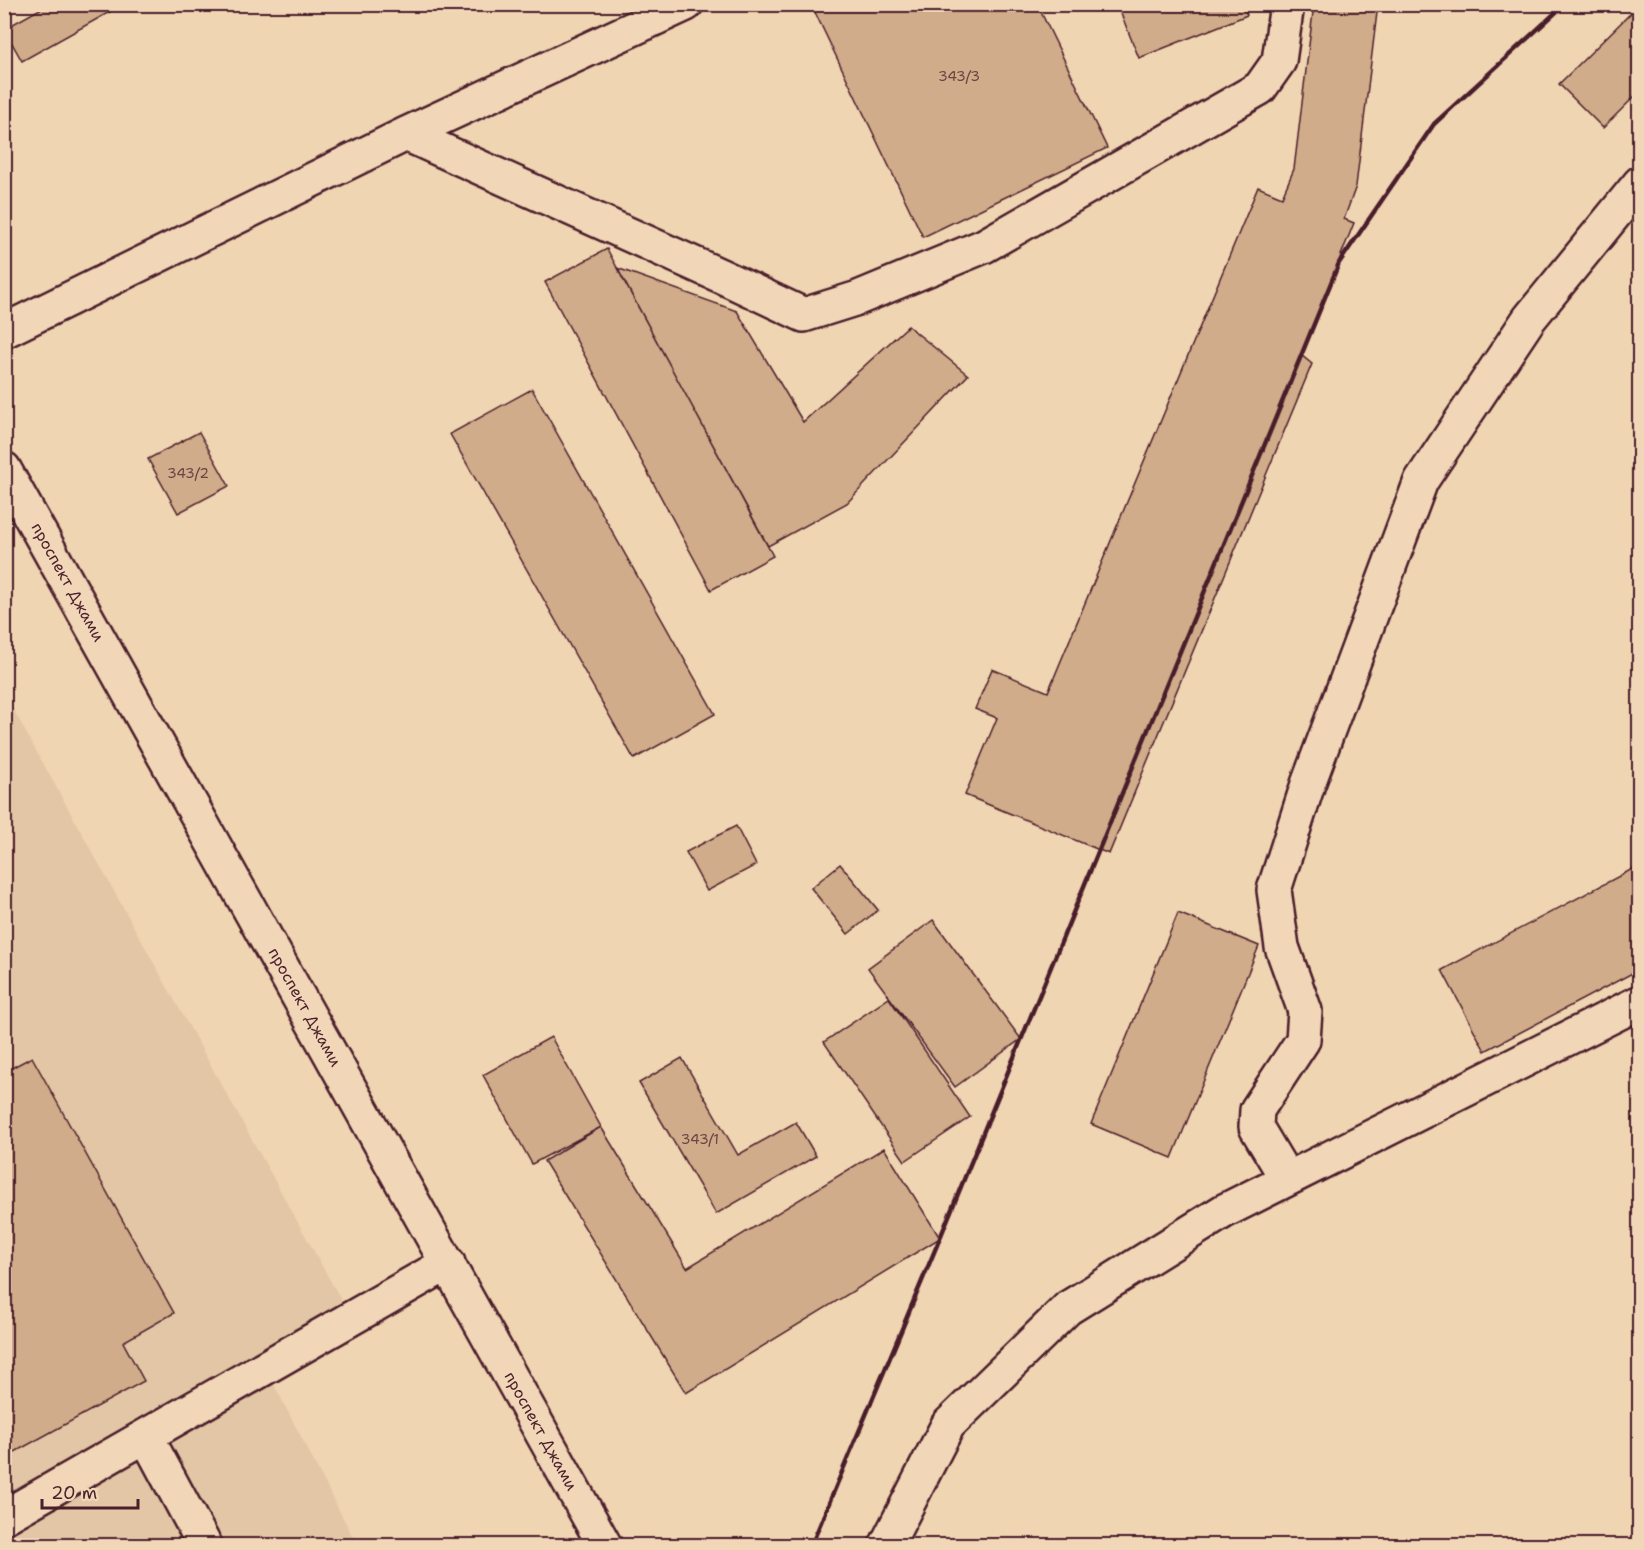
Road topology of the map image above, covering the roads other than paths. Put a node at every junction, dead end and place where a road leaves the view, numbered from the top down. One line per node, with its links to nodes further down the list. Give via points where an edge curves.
1 (686, 4): 3 (street)
2 (1287, 4): 3 (street, via 1279,61 1260,88 984,246 858,298 804,315)
3 (406, 134): 5 (street)
4 (1640, 183): 8 (street, via 1529,319 1421,481 1308,784 1274,890 1282,947 1305,1011 1303,1040 1257,1110 1256,1127)
5 (4, 331)
6 (4, 468): 9 (street, проспект Джами)
7 (1640, 1002): 8 (street)
8 (1287, 1179): 14 (street, via 1224,1211 1068,1308 948,1425)
9 (448, 1263): 10 (street); 13 (street, проспект Джами)
10 (146, 1436): 11 (street); 12 (street)
11 (4, 1517)
12 (205, 1545)
13 (605, 1545)
14 (886, 1545)

